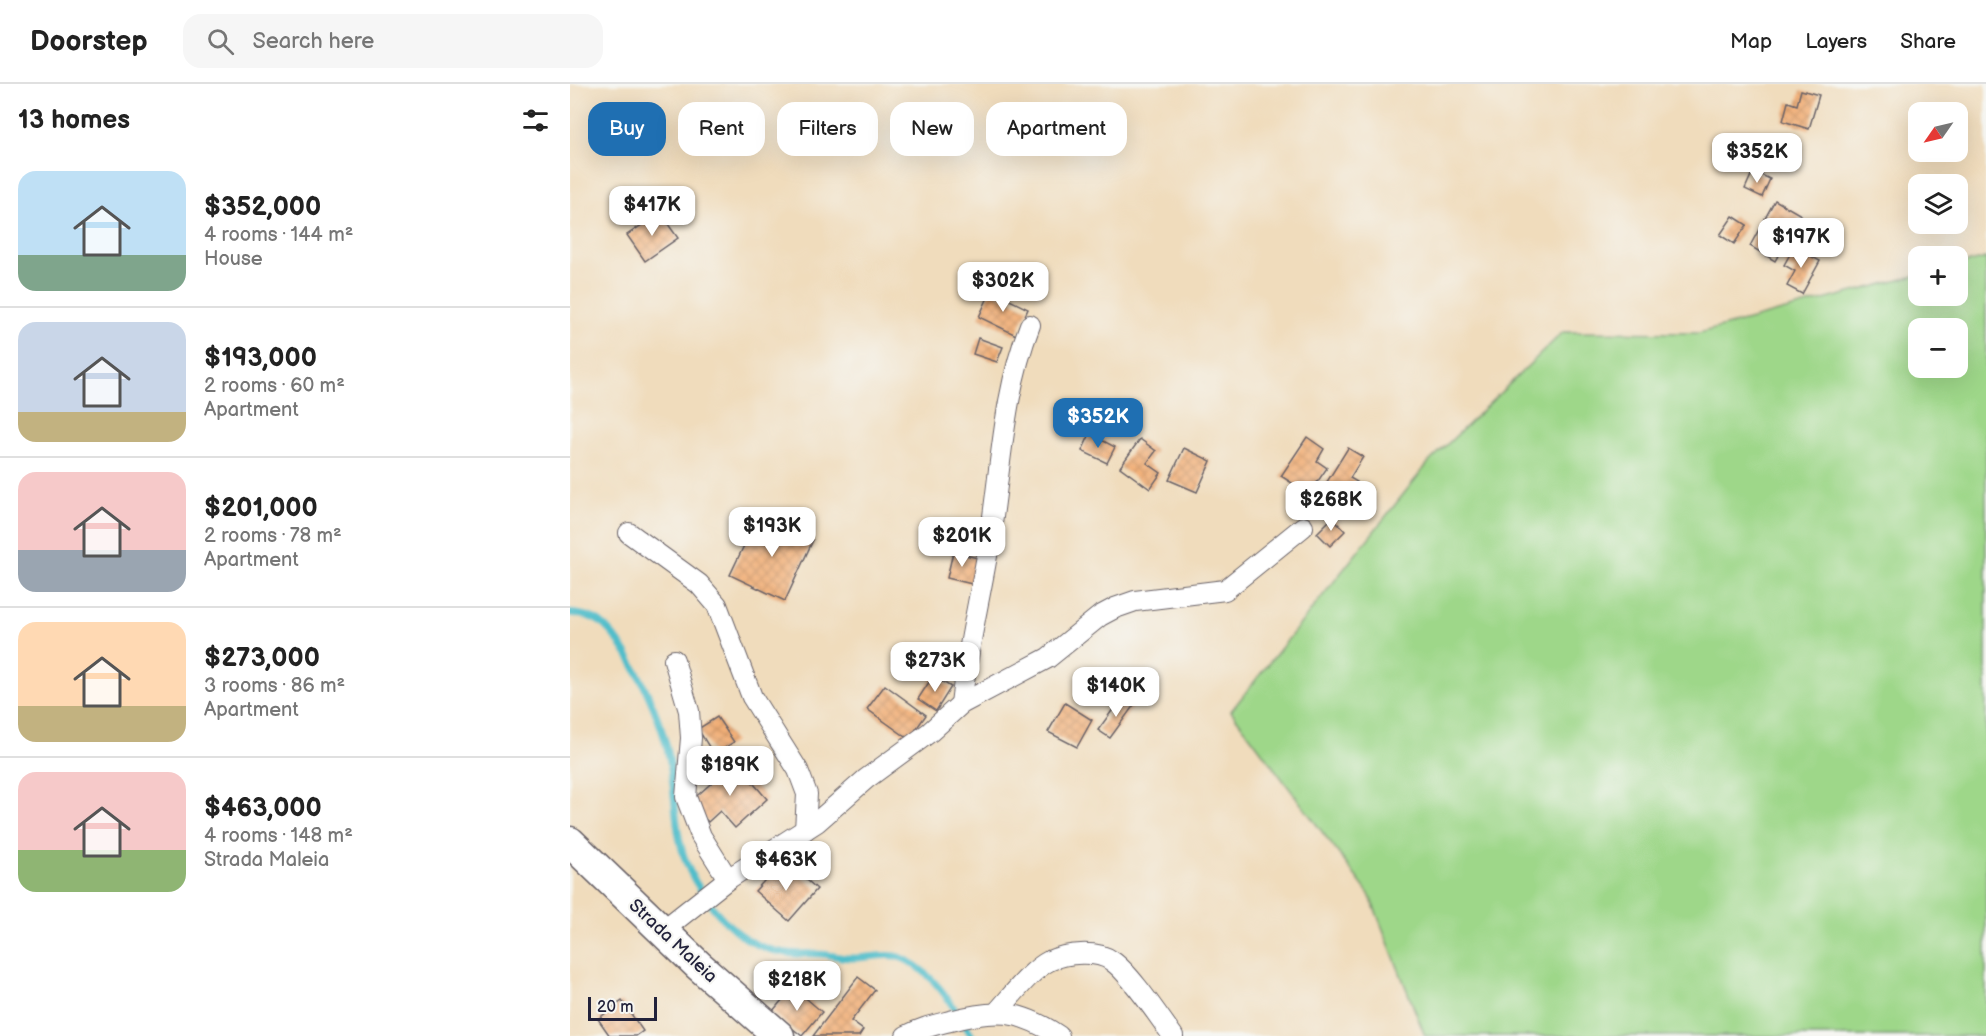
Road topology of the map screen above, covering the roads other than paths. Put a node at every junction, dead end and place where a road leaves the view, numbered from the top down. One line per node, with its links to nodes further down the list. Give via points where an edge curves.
1 (1030, 325): 5 (street, via 1018,356 1006,417)
2 (1303, 527): 5 (street, via 1225,590 1135,601 1114,608 1048,658)
3 (629, 533): 6 (street, via 699,584 717,605 752,697 798,770 807,794)
4 (674, 660): 8 (street, via 689,711 686,797)
5 (961, 704): 6 (street)
6 (805, 830): 8 (street)
7 (570, 842): 9 (main road, Strada Maleia)
8 (722, 883): 9 (street)
9 (662, 931): 11 (main road, Strada Maleia)
10 (989, 1012): 12 (street, via 921,1028); 13 (street, via 1018,1015); 14 (street, via 1050,960 1094,955 1112,961)
11 (779, 1036)
12 (906, 1036)
13 (1059, 1036)
14 (1173, 1036)

